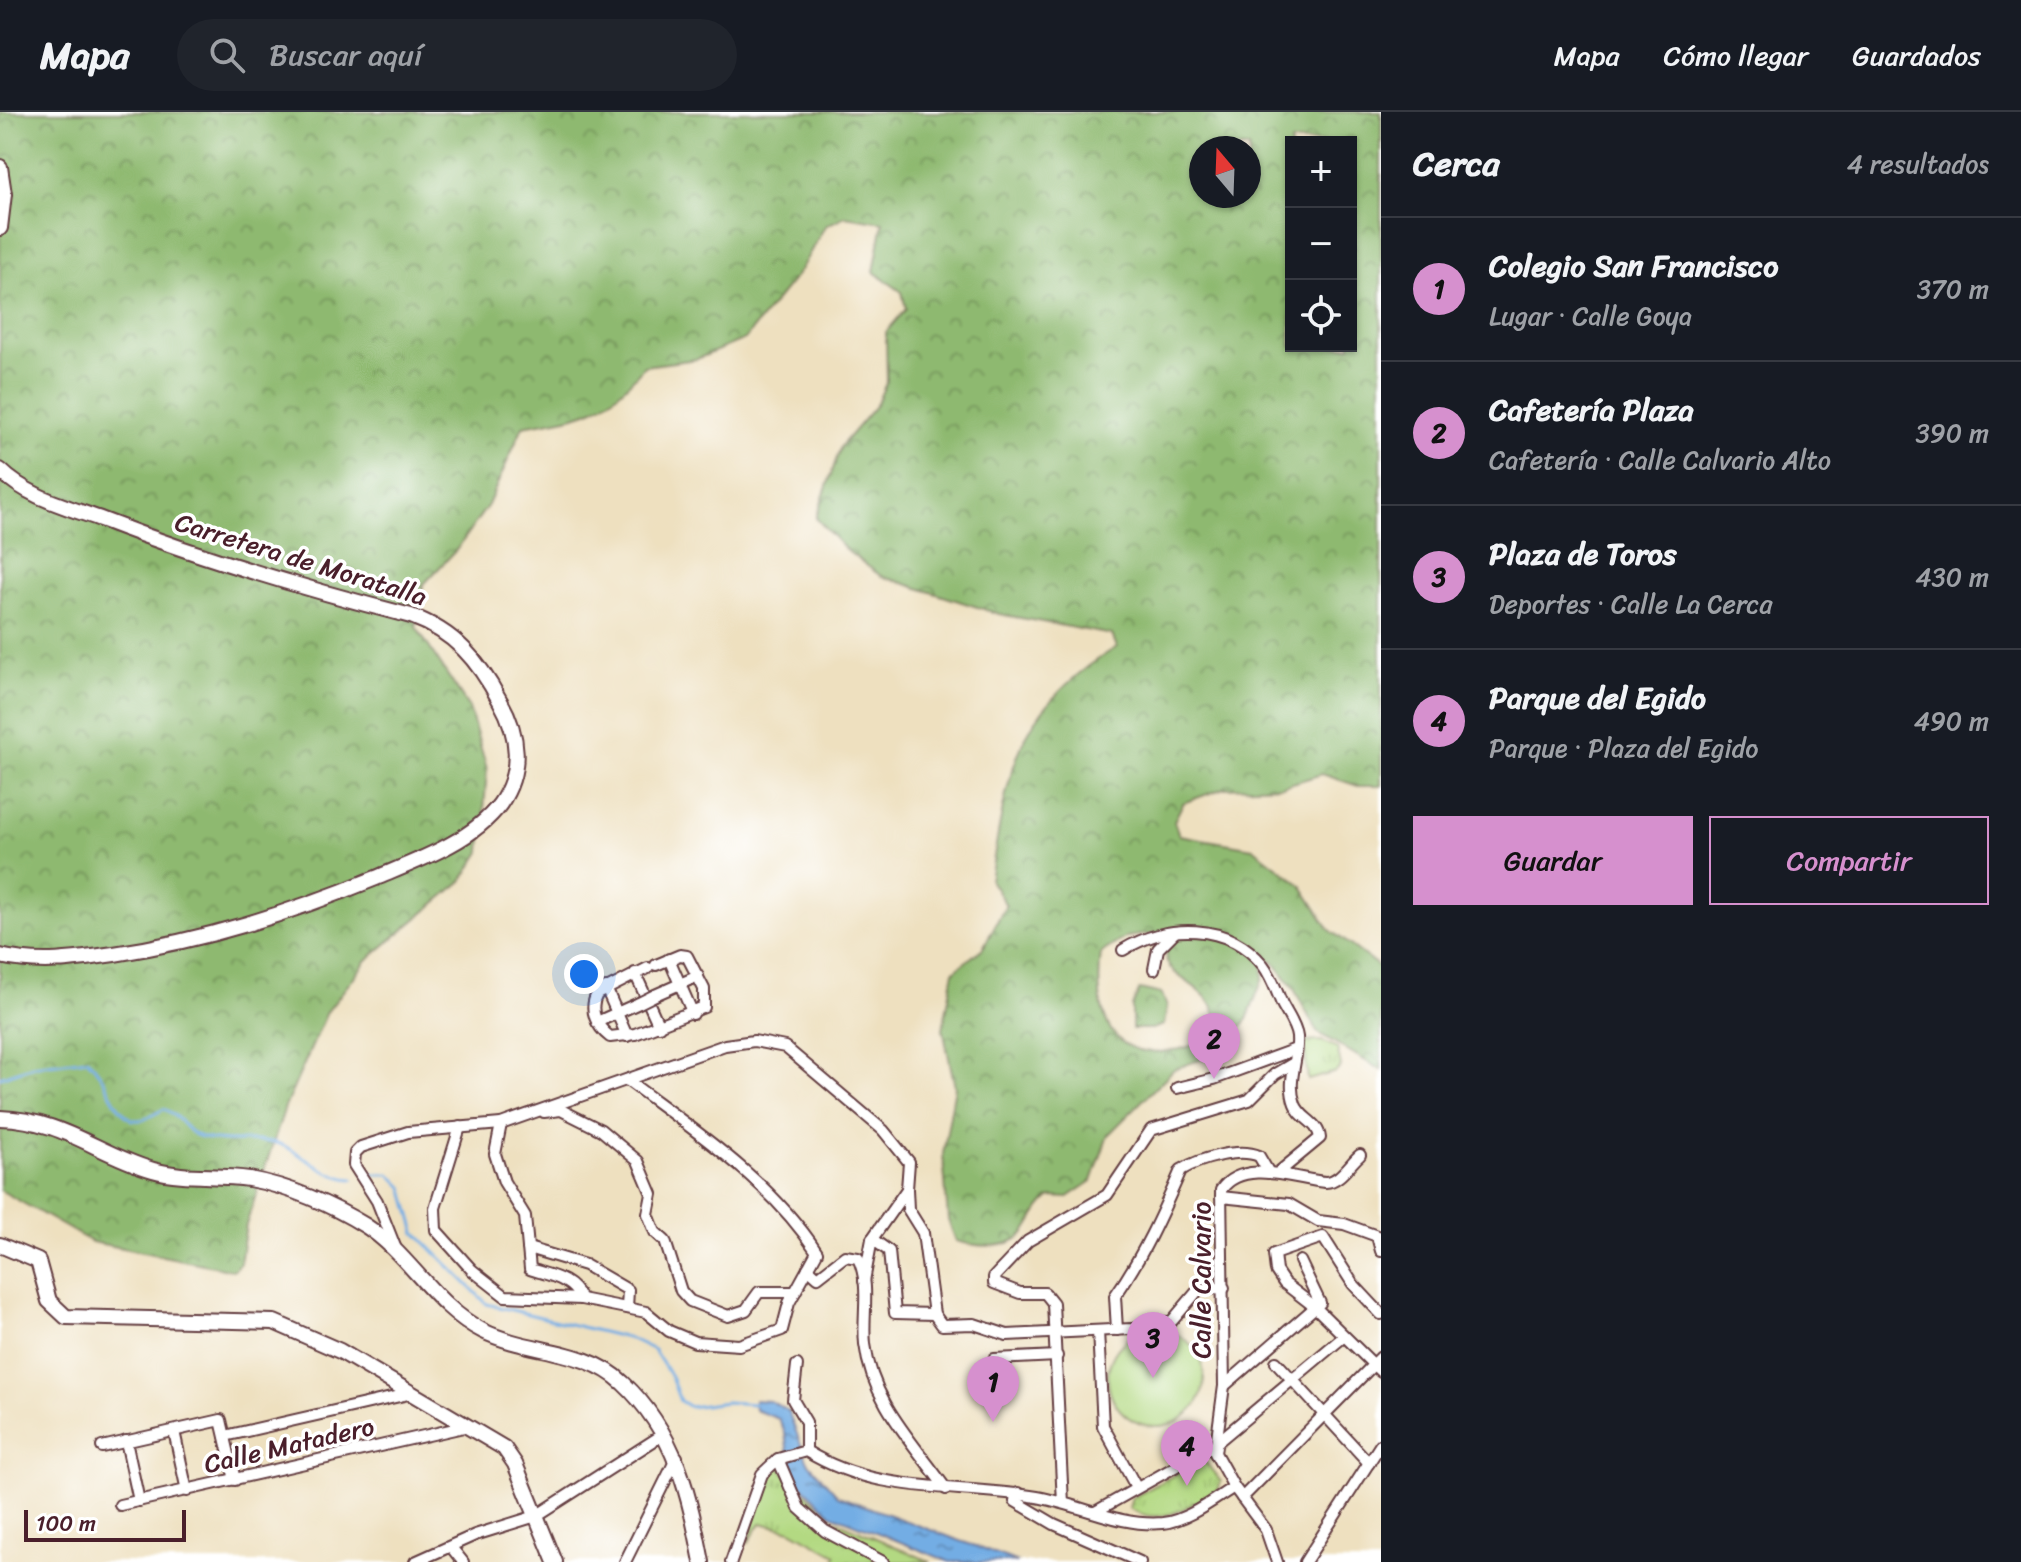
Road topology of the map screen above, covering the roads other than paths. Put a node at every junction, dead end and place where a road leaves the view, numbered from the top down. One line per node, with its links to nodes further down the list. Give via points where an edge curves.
1 (0, 167): 2 (main road)
2 (0, 228)
3 (0, 470): 6 (main road, Carretera de Moratalla, via 24,489 201,557 411,616 443,630 474,660 501,703 515,737 516,758 507,793 478,825 420,858 331,896 194,941 50,962)
4 (1177, 931): 5 (street, via 1155,934); 8 (street, via 1158,949); 18 (street, via 1212,934 1253,955 1270,975 1295,1031)
5 (1123, 950)
6 (0, 956)
7 (669, 959): 9 (street); 10 (street, via 687,956); 11 (street)
8 (1154, 969)
9 (635, 973): 12 (street); 16 (street)
10 (698, 976): 11 (street); 14 (street, via 706,999)
11 (680, 985): 13 (street, bridge); 14 (street)
12 (606, 988): 13 (street); 15 (street, via 593,1001)
13 (617, 1013): 15 (street); 17 (street)
14 (693, 1014): 16 (street)
15 (597, 1022): 17 (street, via 610,1037)
16 (659, 1026): 17 (street)
17 (627, 1036)
18 (1296, 1049): 19 (street); 21 (street)
19 (1292, 1064): 27 (street, via 1295,1105 1320,1138); 47 (street, via 1249,1100 1151,1130 1107,1195 1028,1241 994,1277 1001,1288 1051,1297)
20 (627, 1080): 22 (street); 28 (street, via 725,1045 754,1041 785,1047 883,1130 909,1162); 36 (street, via 702,1136 798,1223 817,1252)
21 (1177, 1088)
22 (530, 1113): 24 (street); 39 (street, via 561,1110 601,1130 638,1161 652,1194 648,1214 690,1301 728,1316 746,1310 759,1292)
23 (0, 1118): 34 (main road, via 46,1123 153,1170 247,1179 289,1190 354,1218)
24 (501, 1124): 25 (street); 32 (street, via 495,1154 504,1182 525,1216)
25 (460, 1127): 34 (street, via 382,1138 355,1153 354,1165 377,1201); 40 (street, via 435,1208 440,1236 505,1296)
26 (1360, 1155): 27 (street, via 1325,1182)
27 (1274, 1173): 29 (street, Calle Calvario, via 1224,1185); 45 (street, via 1259,1156 1248,1153 1206,1159 1181,1170 1163,1216 1136,1258 1127,1284 1115,1296)
28 (907, 1189): 30 (street); 43 (street, via 908,1209 923,1233)
29 (1221, 1197): 33 (street, via 1289,1204 1318,1221 1377,1236); 38 (street, Calle Calvario)
30 (872, 1239): 37 (street); 43 (street, via 889,1251 895,1313)
31 (0, 1245): 56 (main road, via 38,1261 49,1301 66,1317 274,1322 340,1351)
32 (528, 1248): 40 (street, via 530,1269 563,1279); 42 (street, via 585,1265 628,1290)
33 (1381, 1251)
34 (398, 1255): 60 (main road, via 476,1327 614,1375)
35 (1300, 1261): 41 (street, via 1320,1303)
36 (808, 1268): 37 (street, via 818,1277 853,1256); 39 (street)
37 (864, 1281): 75 (street, via 865,1344 876,1387 899,1430)
38 (1224, 1288): 45 (street, via 1199,1289 1166,1324); 55 (street, Calle Calvario)
39 (795, 1292): 42 (street, via 782,1330 739,1345 695,1342 669,1331 646,1312)
40 (581, 1299): 42 (street)
41 (1315, 1307): 44 (street, via 1284,1283 1274,1254 1323,1237 1353,1284); 48 (street); 55 (street)
42 (627, 1308)
43 (934, 1314): 47 (street, via 942,1325 974,1324 1007,1335)
44 (1381, 1314)
45 (1117, 1330): 46 (street)
46 (1098, 1331): 47 (street); 73 (street, via 1103,1426)
47 (1056, 1333): 49 (street)
48 (1342, 1338): 53 (street); 54 (street)
49 (1057, 1356): 50 (street); 80 (street)
50 (994, 1359)
51 (1276, 1362): 54 (street)
52 (797, 1365): 66 (street, via 793,1400 806,1422)
53 (1378, 1365): 57 (street)
54 (1292, 1379): 57 (street); 64 (street)
55 (1224, 1386): 64 (street, Calle Calvario)
56 (413, 1393): 58 (main road); 61 (street)
57 (1324, 1413): 71 (street); 78 (street)
58 (468, 1426): 72 (street, Calle Matadero); 83 (main road, via 508,1453)
59 (174, 1431): 61 (street, via 221,1420); 62 (street); 76 (street)
60 (664, 1434): 67 (main road); 83 (street)
61 (225, 1436): 72 (street)
62 (126, 1441): 65 (street); 79 (street)
63 (1381, 1444): 71 (street)
64 (1214, 1445): 69 (street); 70 (street)
65 (102, 1447)
66 (804, 1451): 68 (street); 75 (street, via 848,1473)
67 (677, 1457): 89 (street); 90 (main road)
68 (783, 1457): 91 (street, via 762,1474); 92 (street, via 799,1508 825,1531)
69 (1190, 1457): 70 (street); 73 (street)
70 (1219, 1461): 74 (street)
71 (1369, 1463): 95 (street)
72 (235, 1480): 76 (street, Calle Matadero)
73 (1136, 1487): 82 (street)
74 (1234, 1487): 78 (street); 82 (street, via 1166,1523)
75 (946, 1489): 77 (street)
76 (187, 1491): 79 (street, Calle Matadero)
77 (1018, 1493): 80 (street); 85 (street, via 1015,1501)
78 (1242, 1498): 94 (street, via 1266,1530)
79 (139, 1501): 81 (street, Calle Matadero)
80 (1063, 1503): 82 (street)
81 (120, 1505)
82 (1095, 1512)
83 (536, 1516): 84 (street); 88 (main road)
84 (451, 1547): 86 (street); 87 (street)
85 (1122, 1558): 93 (street)
86 (415, 1562)
87 (463, 1562)
88 (555, 1562)
89 (625, 1562)
90 (702, 1562)
91 (731, 1562)
92 (883, 1562)
93 (1140, 1562)
94 (1277, 1562)
95 (1305, 1562)

